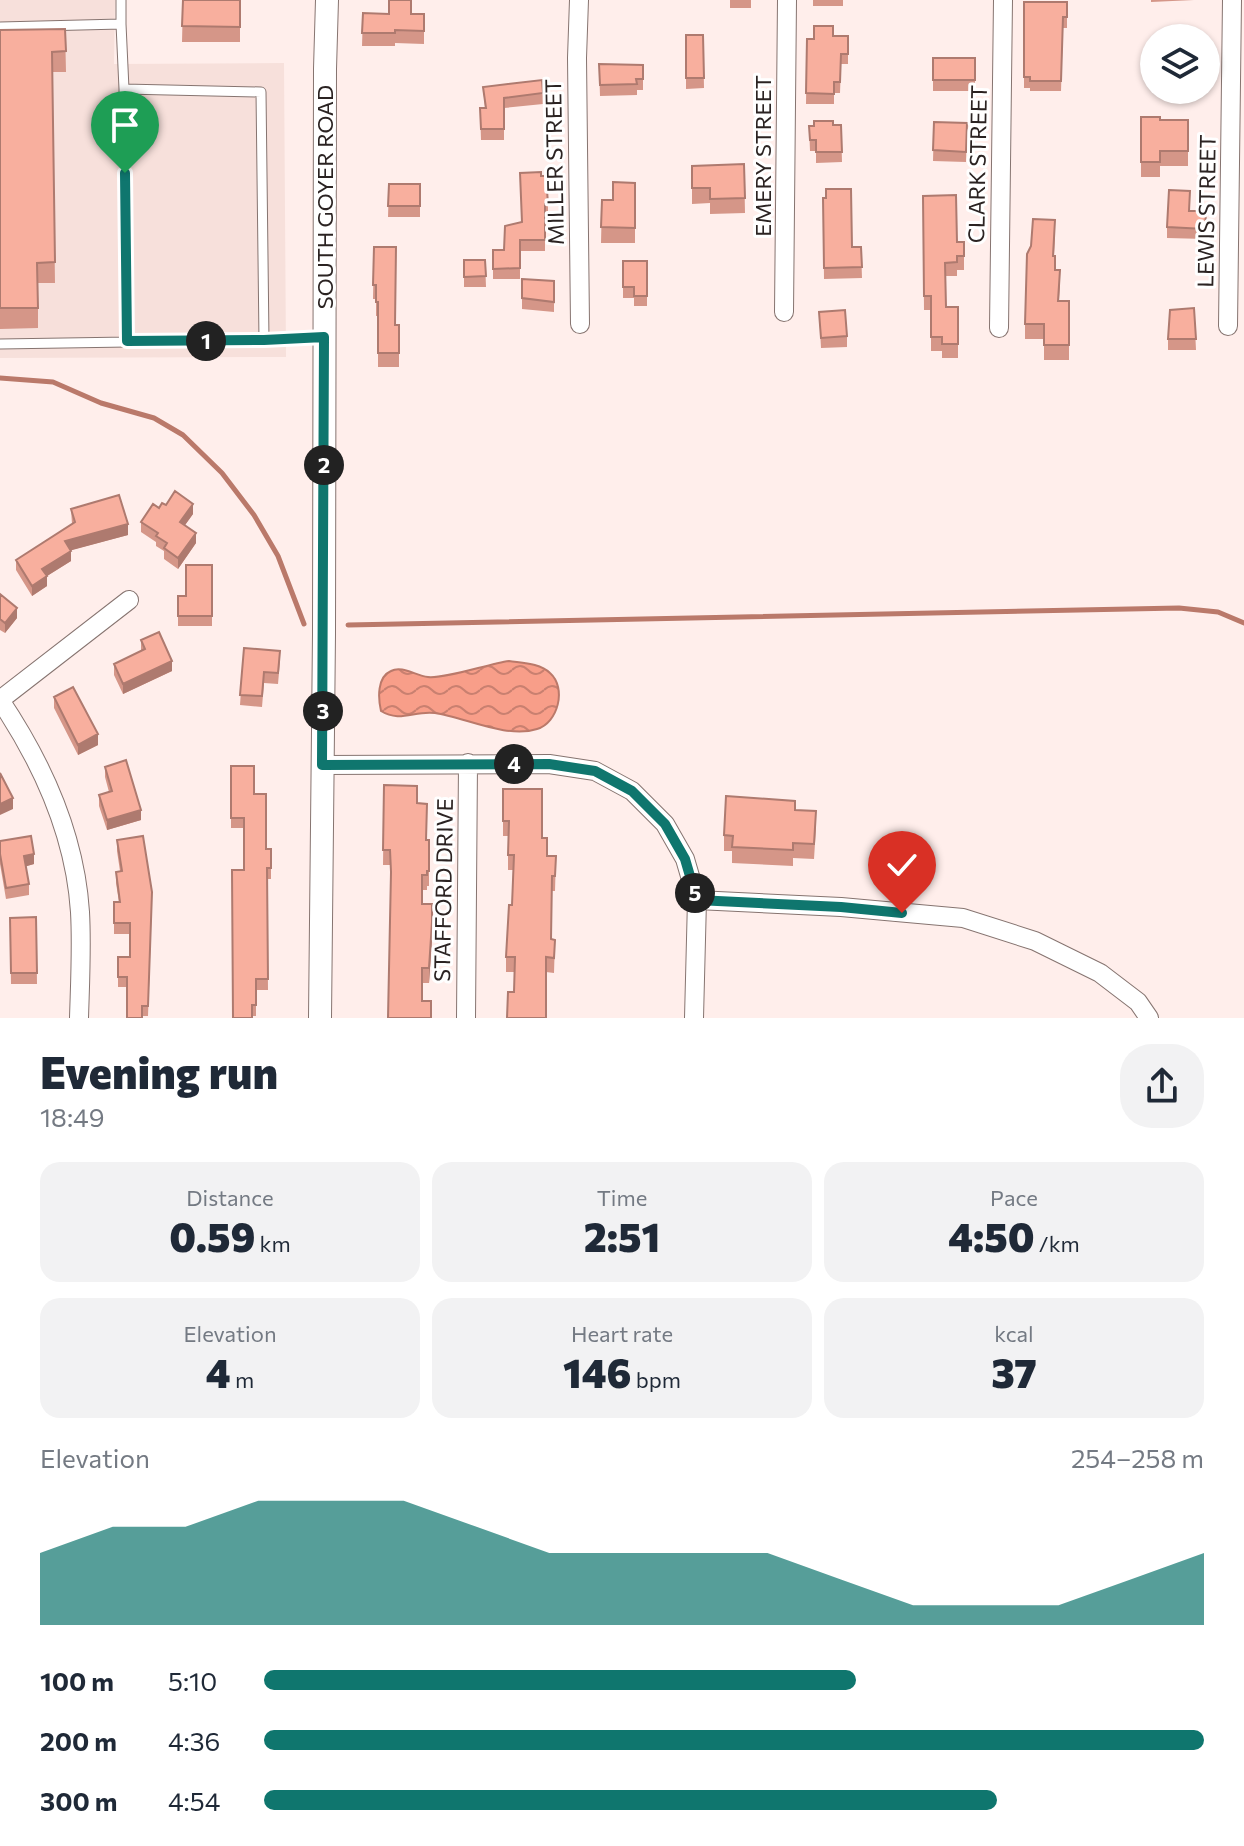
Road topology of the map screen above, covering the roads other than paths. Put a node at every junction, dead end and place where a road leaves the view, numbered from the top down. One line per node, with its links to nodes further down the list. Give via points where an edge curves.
1 (121, 0): 7 (lane)
2 (327, 0): 14 (street, SOUTH GOYER ROAD)
3 (579, 0): 11 (street, MILLER STREET)
4 (787, 0): 10 (street, EMERY STREET)
5 (1003, 0): 13 (street, CLARK STREET)
6 (1232, 0): 12 (street, LEWIS STREET)
7 (121, 24): 8 (lane); 9 (lane)
8 (0, 27)
9 (124, 89): 15 (lane, via 261,92); 16 (lane)
10 (784, 312)
11 (580, 324)
12 (1228, 326)
13 (999, 328)
14 (324, 337): 15 (lane); 21 (street, SOUTH GOYER ROAD)
15 (264, 340): 16 (lane)
16 (127, 341): 17 (lane)
17 (0, 344)
18 (129, 600): 19 (street)
19 (0, 700): 23 (street, via 52,792 73,859 80,913)
20 (468, 763): 21 (street); 22 (street, via 549,764 595,771 632,791 665,824 685,859); 25 (street, STAFFORD DRIVE)
21 (322, 765): 24 (street, SOUTH GOYER ROAD)
22 (697, 900): 26 (street); 27 (street, via 963,918 1035,941 1100,973 1138,1002)
23 (79, 1018)
24 (320, 1018)
25 (466, 1018)
26 (694, 1018)
27 (1149, 1018)

